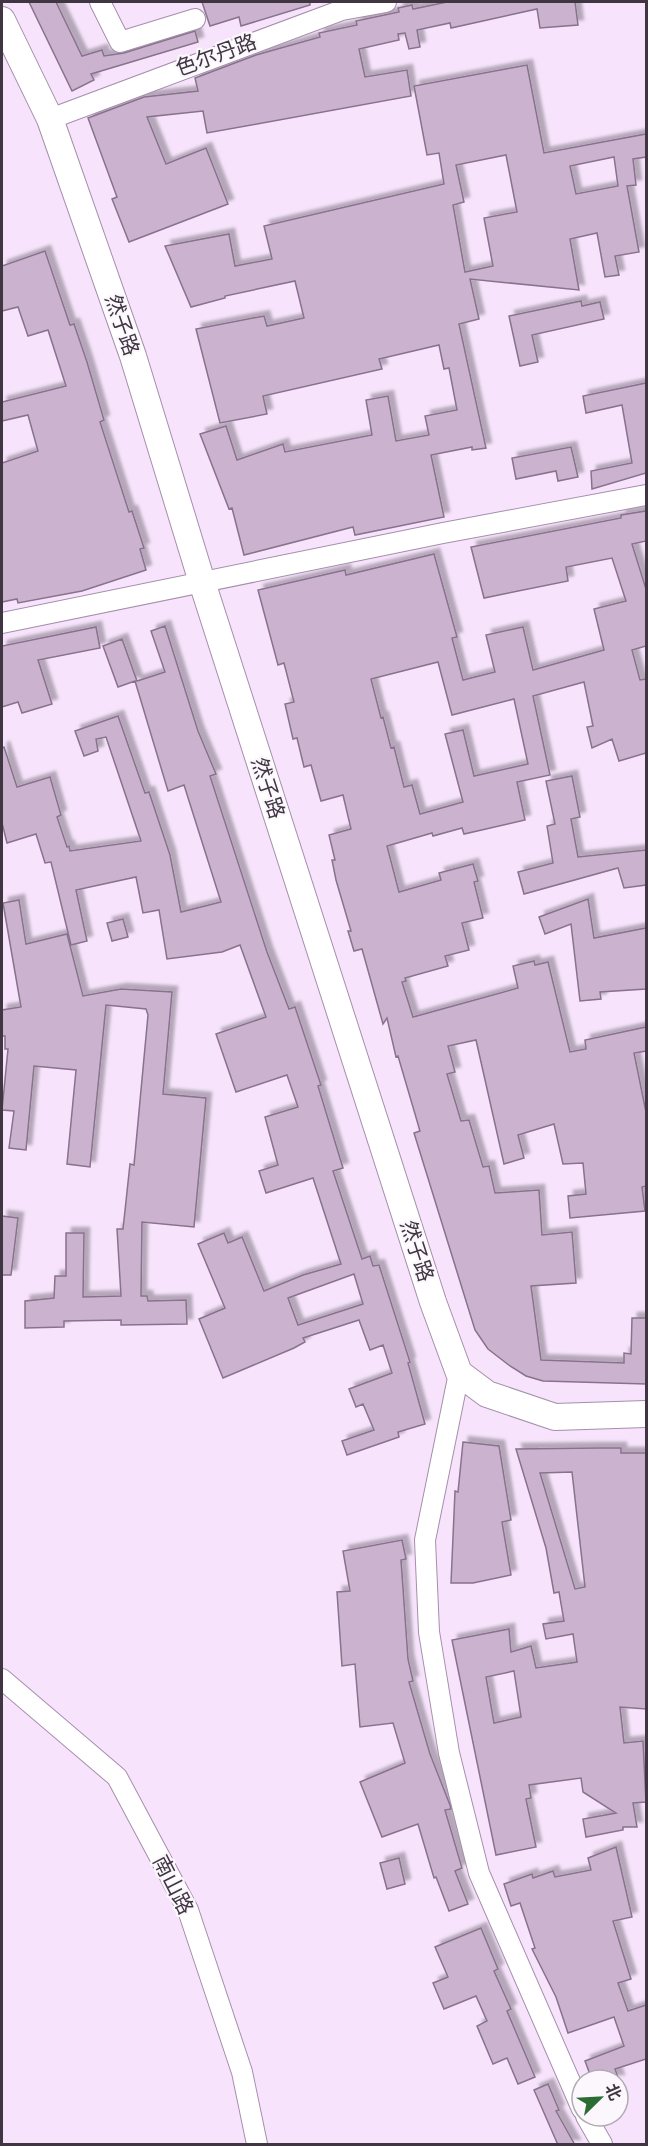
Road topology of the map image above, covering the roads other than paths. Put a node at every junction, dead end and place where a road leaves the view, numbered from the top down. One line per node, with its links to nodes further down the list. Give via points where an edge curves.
1 (100, 2): 3 (street, via 120,42)
2 (386, 2): 5 (street, 色尔丹路, via 342,10)
3 (195, 19)
4 (2, 20): 5 (main road, 然子路)
5 (50, 119): 7 (main road, 然子路, via 133,356)
6 (646, 495): 7 (street)
7 (202, 582): 8 (street); 9 (main road, 然子路)
8 (2, 622)
9 (459, 1373): 10 (main road, via 487,1394 555,1417); 12 (street, via 425,1540 431,1643 449,1753 480,1873)
10 (646, 1414)
11 (2, 1679): 14 (street, 南山路, via 117,1777 188,1910 242,2072)
12 (570, 2081)
13 (593, 2128): 15 (street)
14 (257, 2145)
15 (602, 2145)

